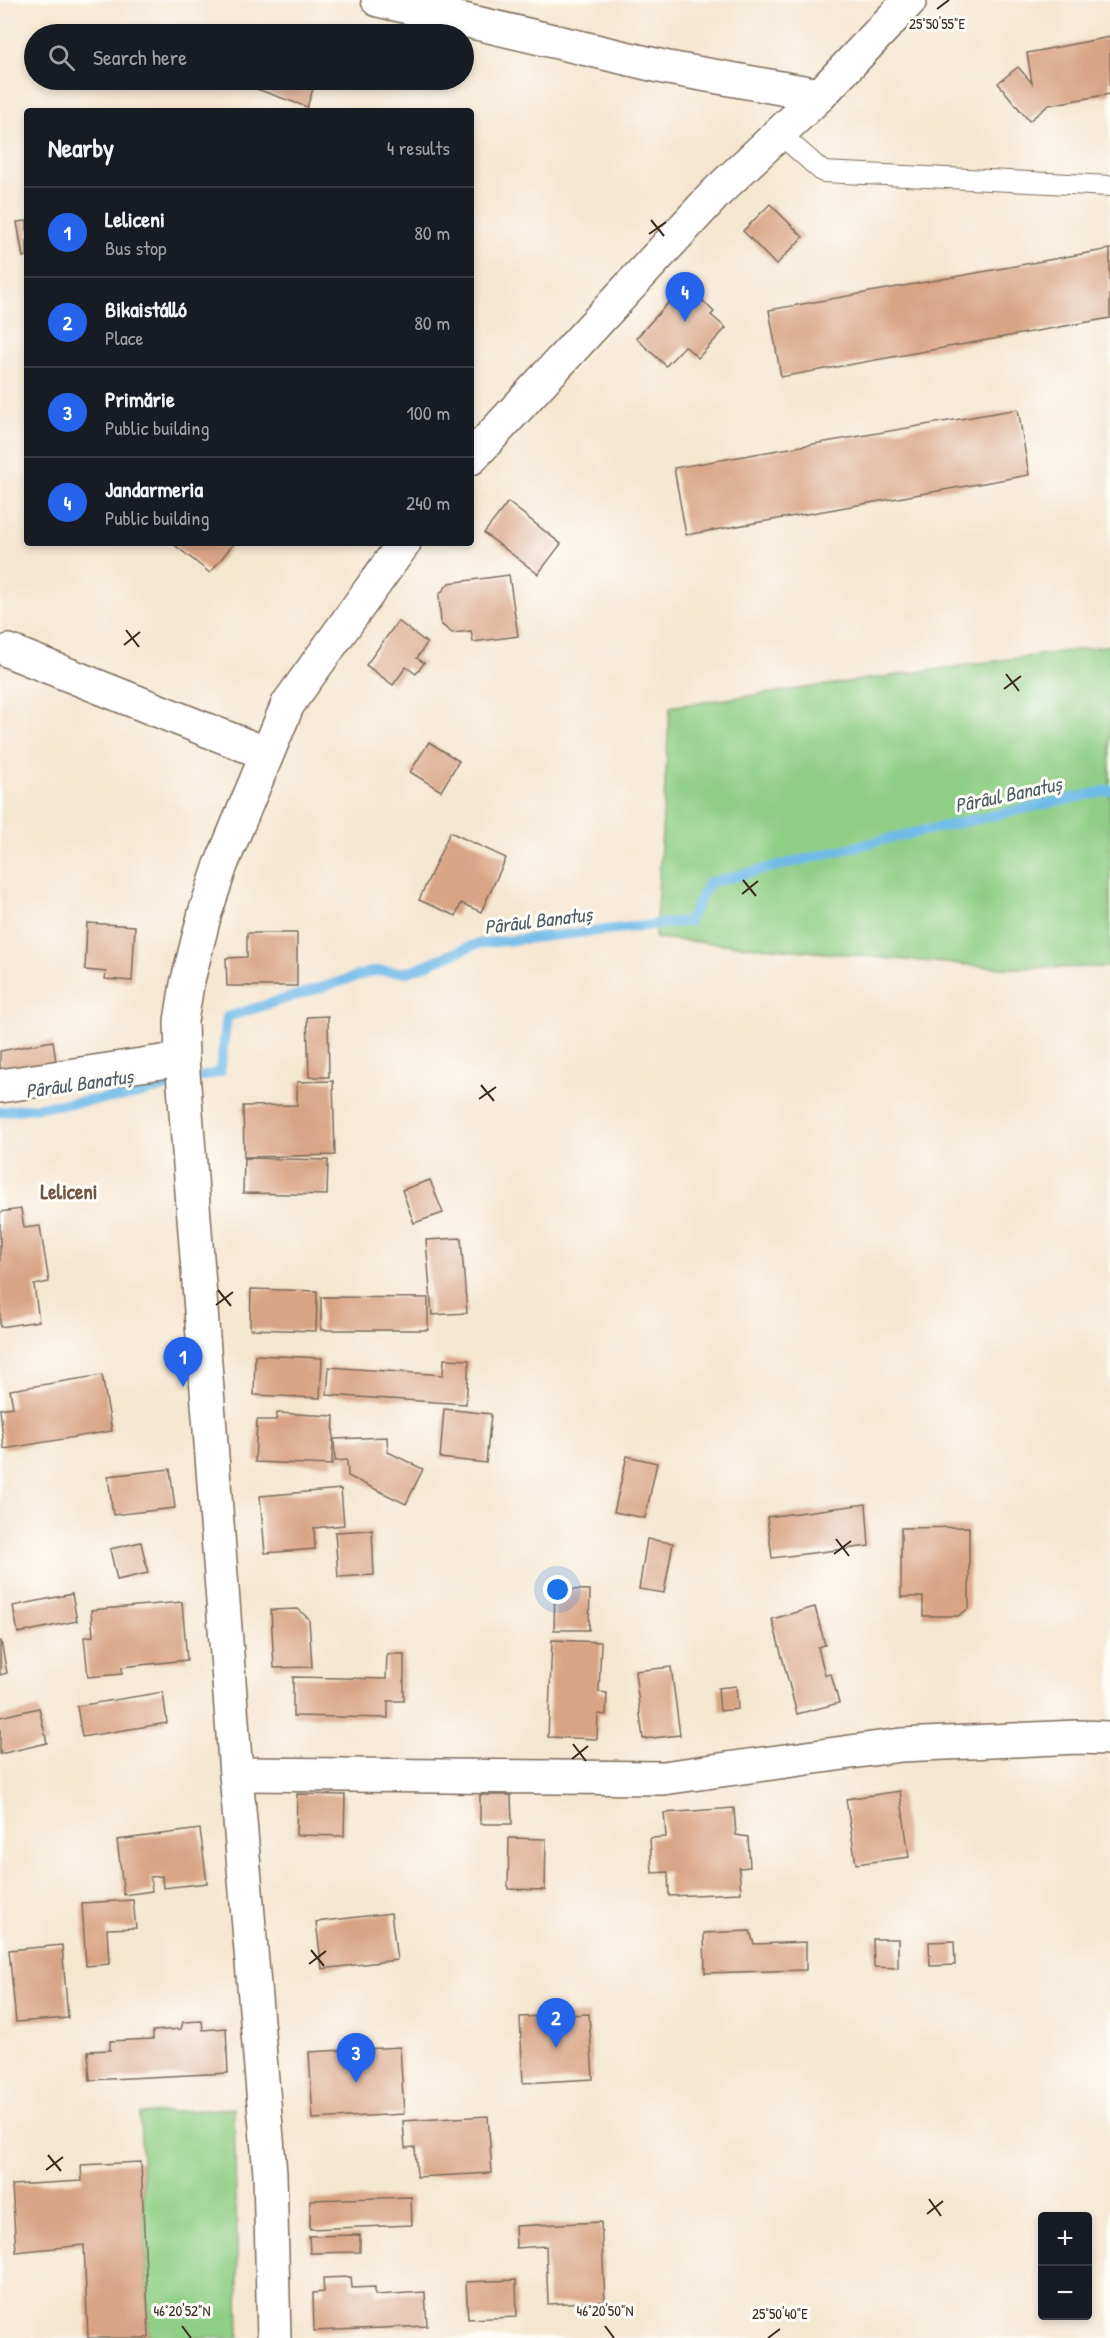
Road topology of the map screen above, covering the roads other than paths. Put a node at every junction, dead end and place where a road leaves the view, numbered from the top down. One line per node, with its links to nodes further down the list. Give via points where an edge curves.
1 (378, 0): 3 (main road, via 669,68)
2 (910, 0): 3 (main road)
3 (820, 94): 4 (main road)
4 (779, 134): 5 (lane, via 823,172); 6 (main road, via 717,192)
5 (1110, 186)
6 (474, 455)
7 (402, 546): 9 (main road, via 288,704)
8 (9, 651): 9 (main road)
9 (267, 754): 10 (main road, via 205,913 181,1021)
10 (184, 1077): 11 (main road); 13 (main road)
11 (0, 1086)
12 (1110, 1738): 13 (main road, via 901,1745 663,1778)
13 (236, 1774): 14 (main road, via 270,2174)
14 (274, 2338)

